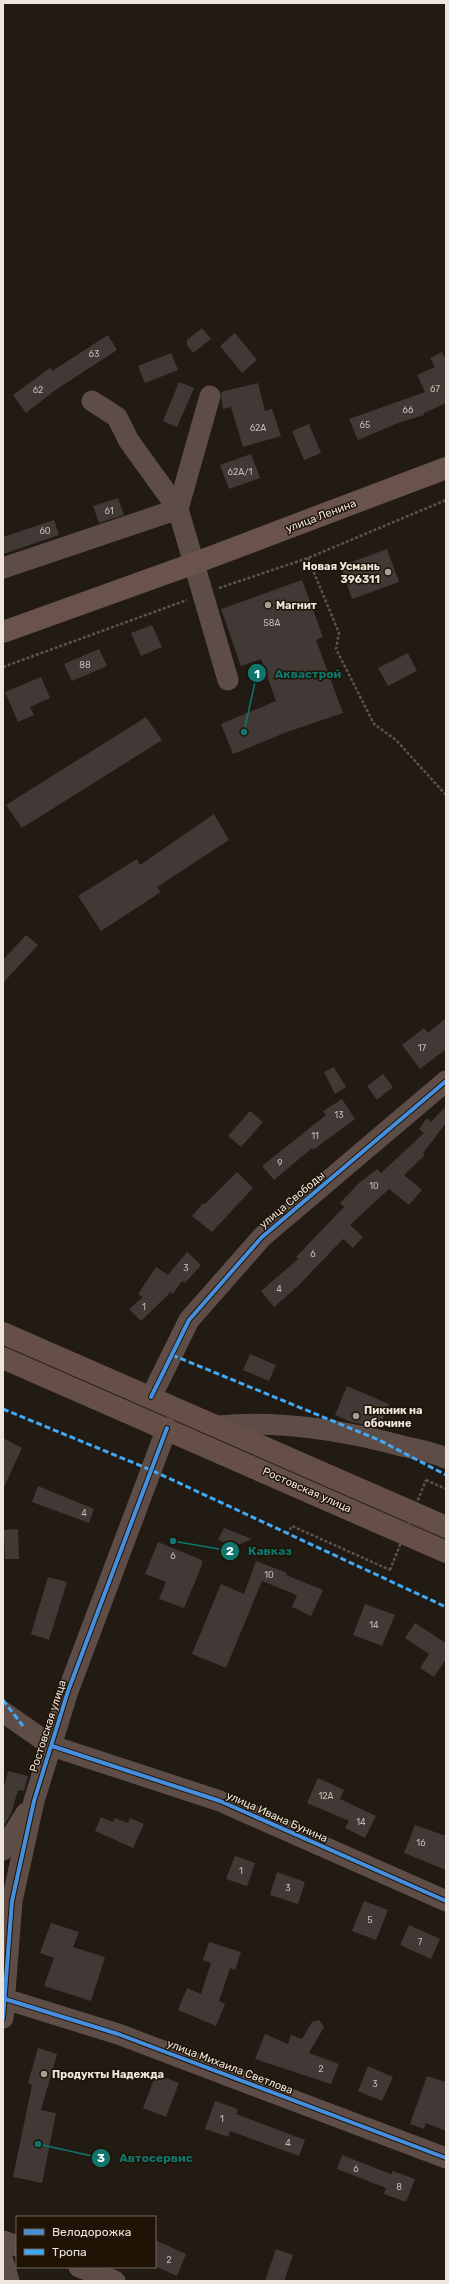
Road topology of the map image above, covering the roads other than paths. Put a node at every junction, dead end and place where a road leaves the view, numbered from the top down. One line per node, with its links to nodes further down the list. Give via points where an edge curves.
1 (210, 396): 4 (street)
2 (92, 401): 4 (street, via 117,417 129,441)
3 (446, 468): 5 (main road, улица Ленина)
4 (178, 509): 5 (street); 6 (street)
5 (195, 563): 7 (main road, улица Ленина); 8 (street)
6 (3, 568)
7 (3, 632)
8 (228, 680)
9 (446, 1081): 12 (street, улица Свободы, via 262,1237 189,1320)
10 (3, 1332): 12 (highway, Ростовская улица)
11 (3, 1358): 14 (highway, Ростовская улица)
12 (151, 1397): 13 (highway, Ростовская улица)
13 (218, 1426): 15 (street, Ростовская улица, via 247,1423 310,1427 379,1440); 16 (highway, Ростовская улица)
14 (167, 1428): 17 (highway, Ростовская улица); 19 (street, Ростовская улица, via 68,1691)
15 (446, 1458)
16 (446, 1527)
17 (446, 1552)
18 (3, 1712): 19 (street, улица Ивана Бунина)
19 (52, 1746): 20 (street, Ростовская улица); 22 (street, улица Ивана Бунина, via 220,1801)
20 (34, 1801): 21 (street); 23 (street, Ростовская улица, via 12,1901)
21 (3, 1850)
22 (446, 1901)
23 (4, 2009): 24 (street, улица Михаила Светлова, via 118,2034)
24 (446, 2158)
25 (3, 2241): 26 (street)
26 (16, 2246)
27 (3, 2261): 29 (street)
28 (81, 2268): 30 (street)
29 (8, 2281)
30 (115, 2281)

